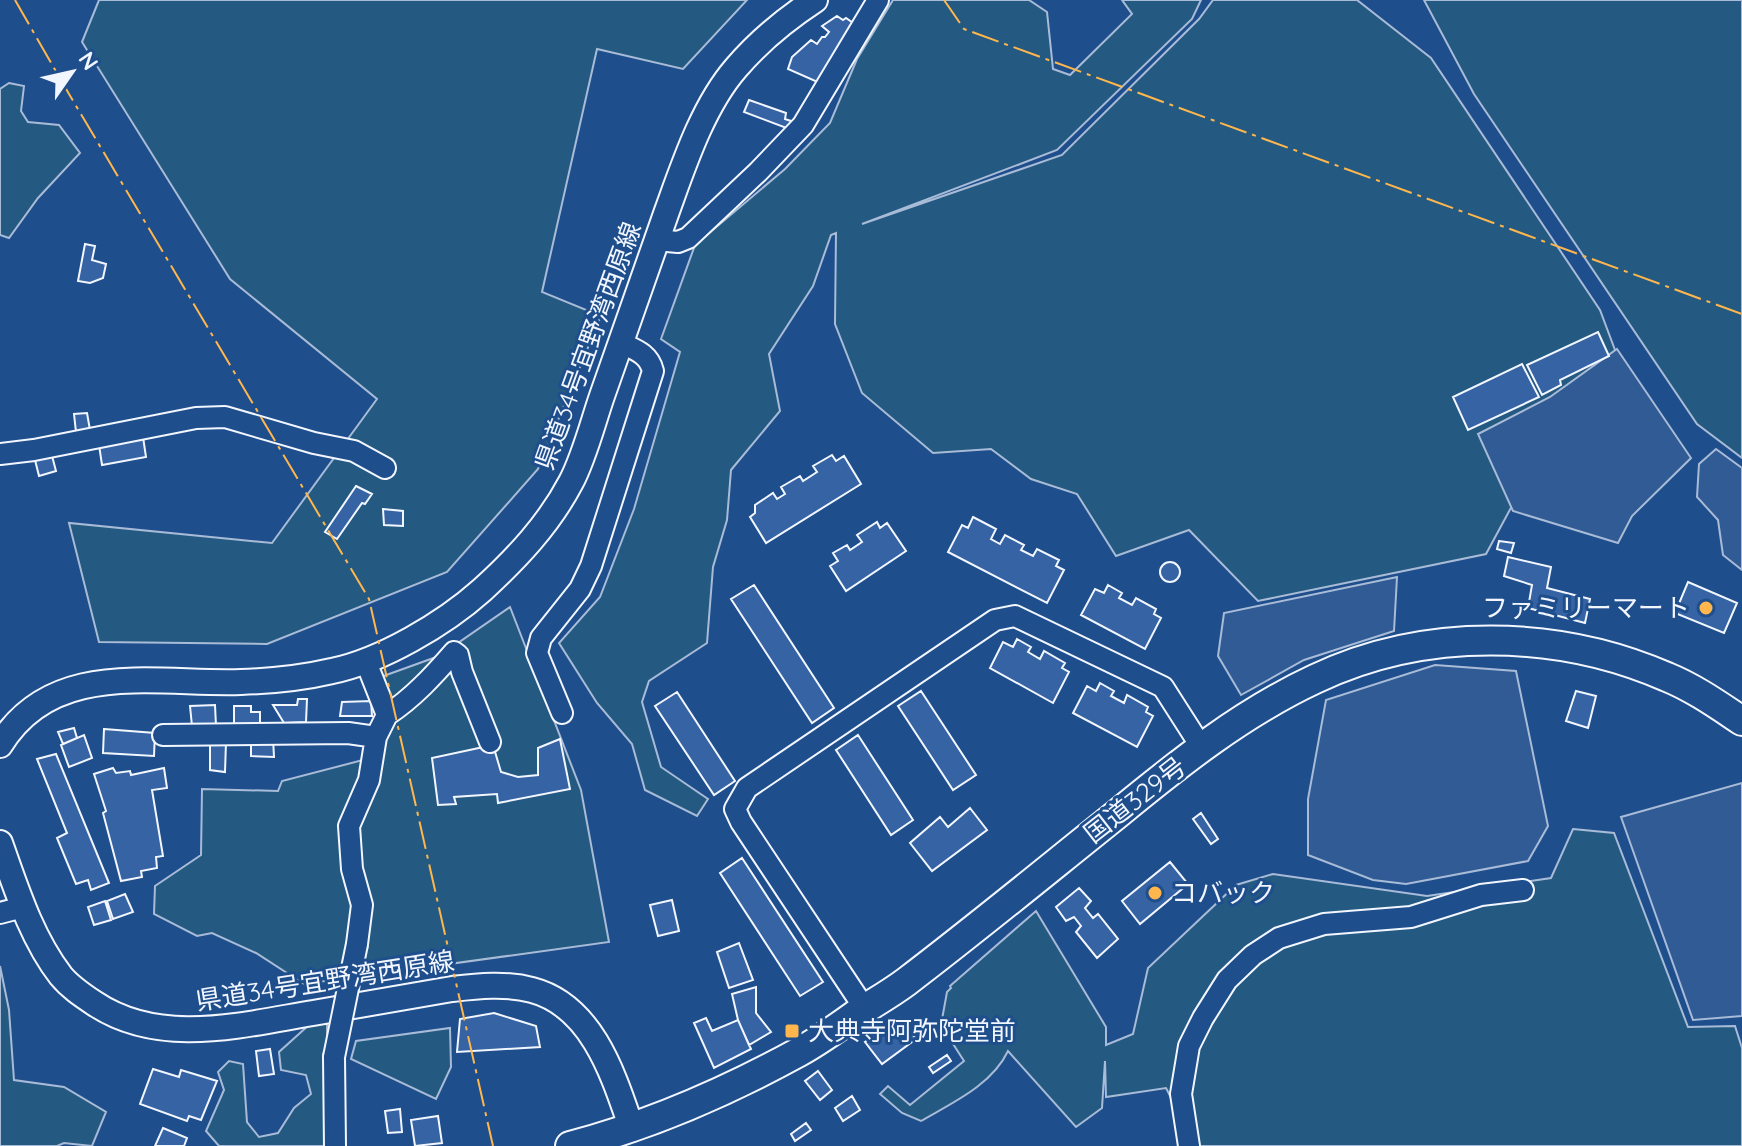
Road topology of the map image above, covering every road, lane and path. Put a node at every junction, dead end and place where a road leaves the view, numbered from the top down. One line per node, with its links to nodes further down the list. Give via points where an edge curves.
1 (815, 0): 3 (main road, 県道34号宜野湾西原線, via 765,38 721,89 686,160)
2 (878, 0): 3 (street, via 803,125 688,238)
3 (656, 240): 4 (main road, 県道34号宜野湾西原線)
4 (621, 343): 7 (main road, 県道34号宜野湾西原線, via 573,479 537,534 454,612); 8 (street, via 651,361 653,371 591,566 580,589 541,638 537,653)
5 (0, 454): 6 (street, via 225,417 354,451)
6 (385, 468)
7 (366, 662): 9 (street); 14 (main road, 県道34号宜野湾西原線, via 292,678 144,679 72,688 33,707)
8 (562, 713)
9 (387, 715): 12 (street); 13 (street, via 454,652)
10 (1742, 721): 15 (highway, 国道329号, via 1670,678 1635,664 1531,642 1485,640 1402,650 1317,677)
11 (163, 735): 12 (street)
12 (376, 737): 21 (street, bridge, via 369,780 349,826 352,869 362,905 334,1057)
13 (490, 742)
14 (0, 745)
15 (1202, 748): 19 (highway, 国道329号); 19 (street, via 1163,687 1015,616 995,620 747,788 735,809 741,822)
16 (0, 843): 18 (main road, 県道34号宜野湾西原線)
17 (1523, 890): 23 (street, via 1481,895 1411,917 1324,924 1279,938 1253,955 1227,980 1189,1046 1181,1094)
18 (12, 910): 20 (main road, 県道34号宜野湾西原線, via 76,990 127,1020 176,1030 219,1029 480,986 541,993 566,1008 597,1043)
19 (865, 1009): 20 (highway, 国道329号, via 802,1051)
20 (634, 1138): 22 (highway, 国道329号)
21 (335, 1146)
22 (570, 1146)
23 (1189, 1146)

